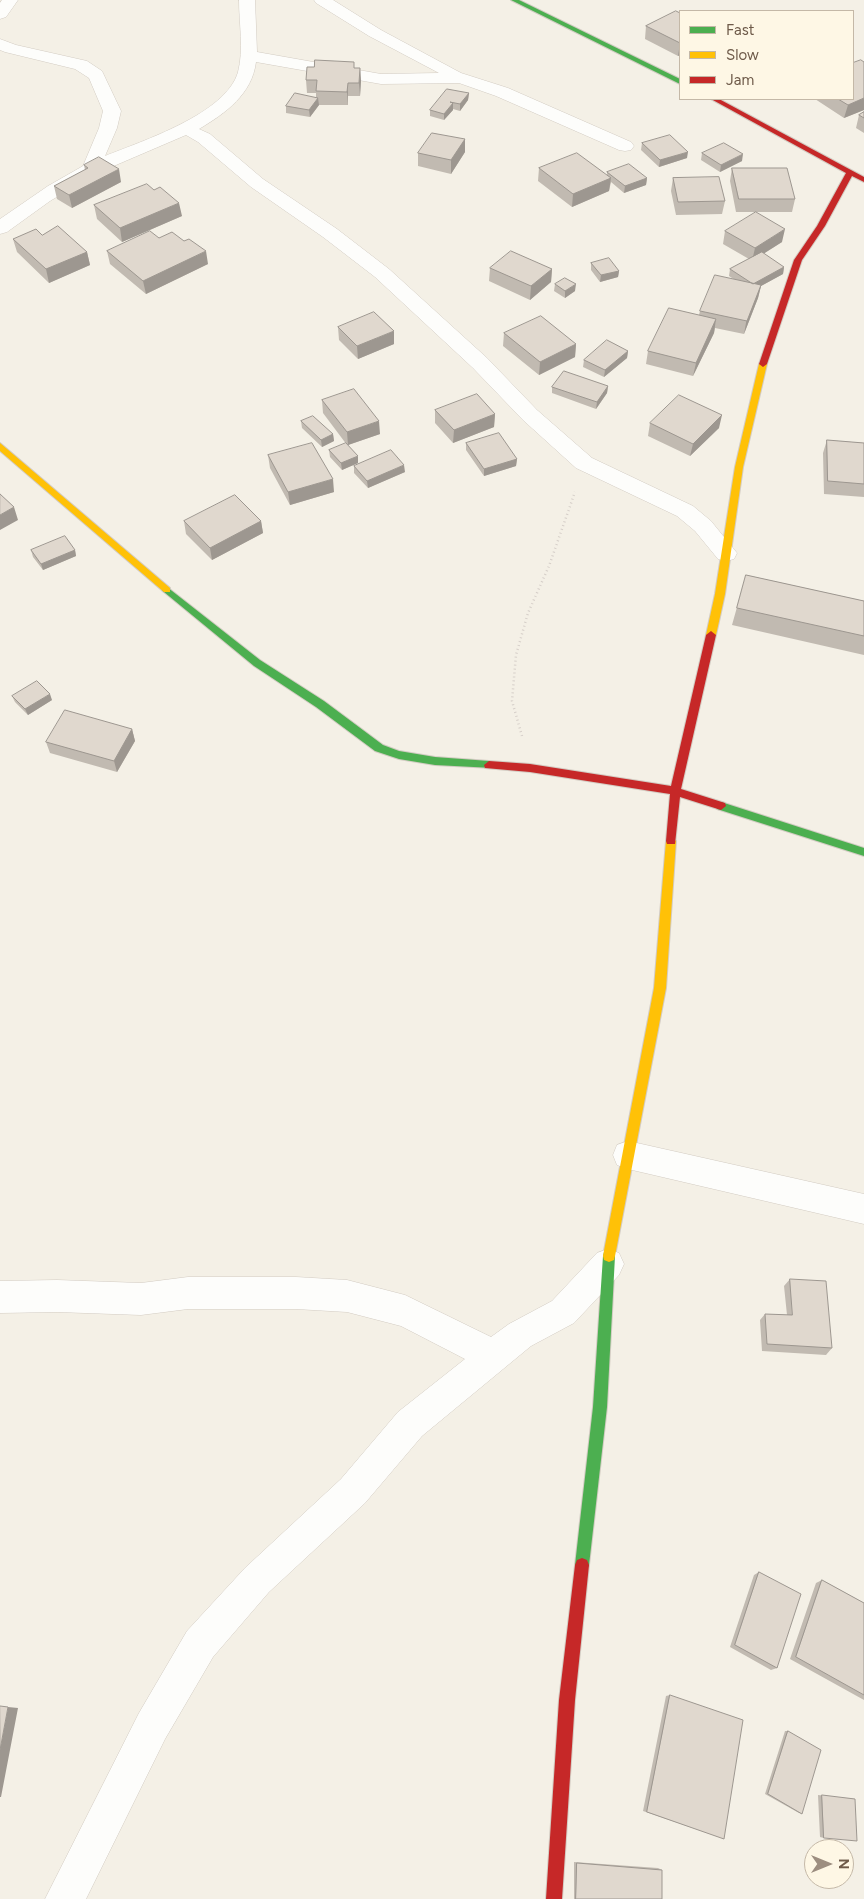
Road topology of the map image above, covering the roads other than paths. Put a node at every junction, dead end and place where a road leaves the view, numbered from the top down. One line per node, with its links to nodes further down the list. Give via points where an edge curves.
1 (10, 0): 5 (street)
2 (248, 0): 7 (street)
3 (322, 0): 8 (street, via 375,33)
4 (514, 0): 9 (street)
5 (0, 14)
6 (0, 44): 13 (street, via 81,65 96,75 112,110)
7 (247, 55): 8 (street, via 381,79); 11 (street, via 243,81 234,94 221,107)
8 (461, 78): 12 (street, via 502,92)
9 (679, 82)
10 (716, 100): 14 (street)
11 (185, 128): 13 (street); 18 (street, via 204,138 257,182 382,273 584,463 685,511)
12 (625, 146)
13 (91, 169): 16 (street, via 42,197)
14 (850, 173): 15 (street); 18 (street, via 798,260 760,370 739,467)
15 (864, 180)
16 (0, 228)
17 (0, 446): 19 (street, via 256,663 320,704 379,748 435,761 530,768)
18 (726, 553): 19 (street, via 720,594)
19 (675, 792): 20 (street); 21 (street, via 660,988)
20 (864, 852)
21 (628, 1155): 22 (street); 23 (street)
22 (864, 1209)
23 (608, 1264): 25 (street, via 563,1312 520,1335); 27 (street, via 600,1407 567,1700)
24 (0, 1296): 25 (street, via 140,1299 188,1294 347,1296 405,1311)
25 (494, 1356): 26 (street, via 410,1424 353,1491 258,1580 200,1644 152,1726)
26 (65, 1899)
27 (554, 1899)

